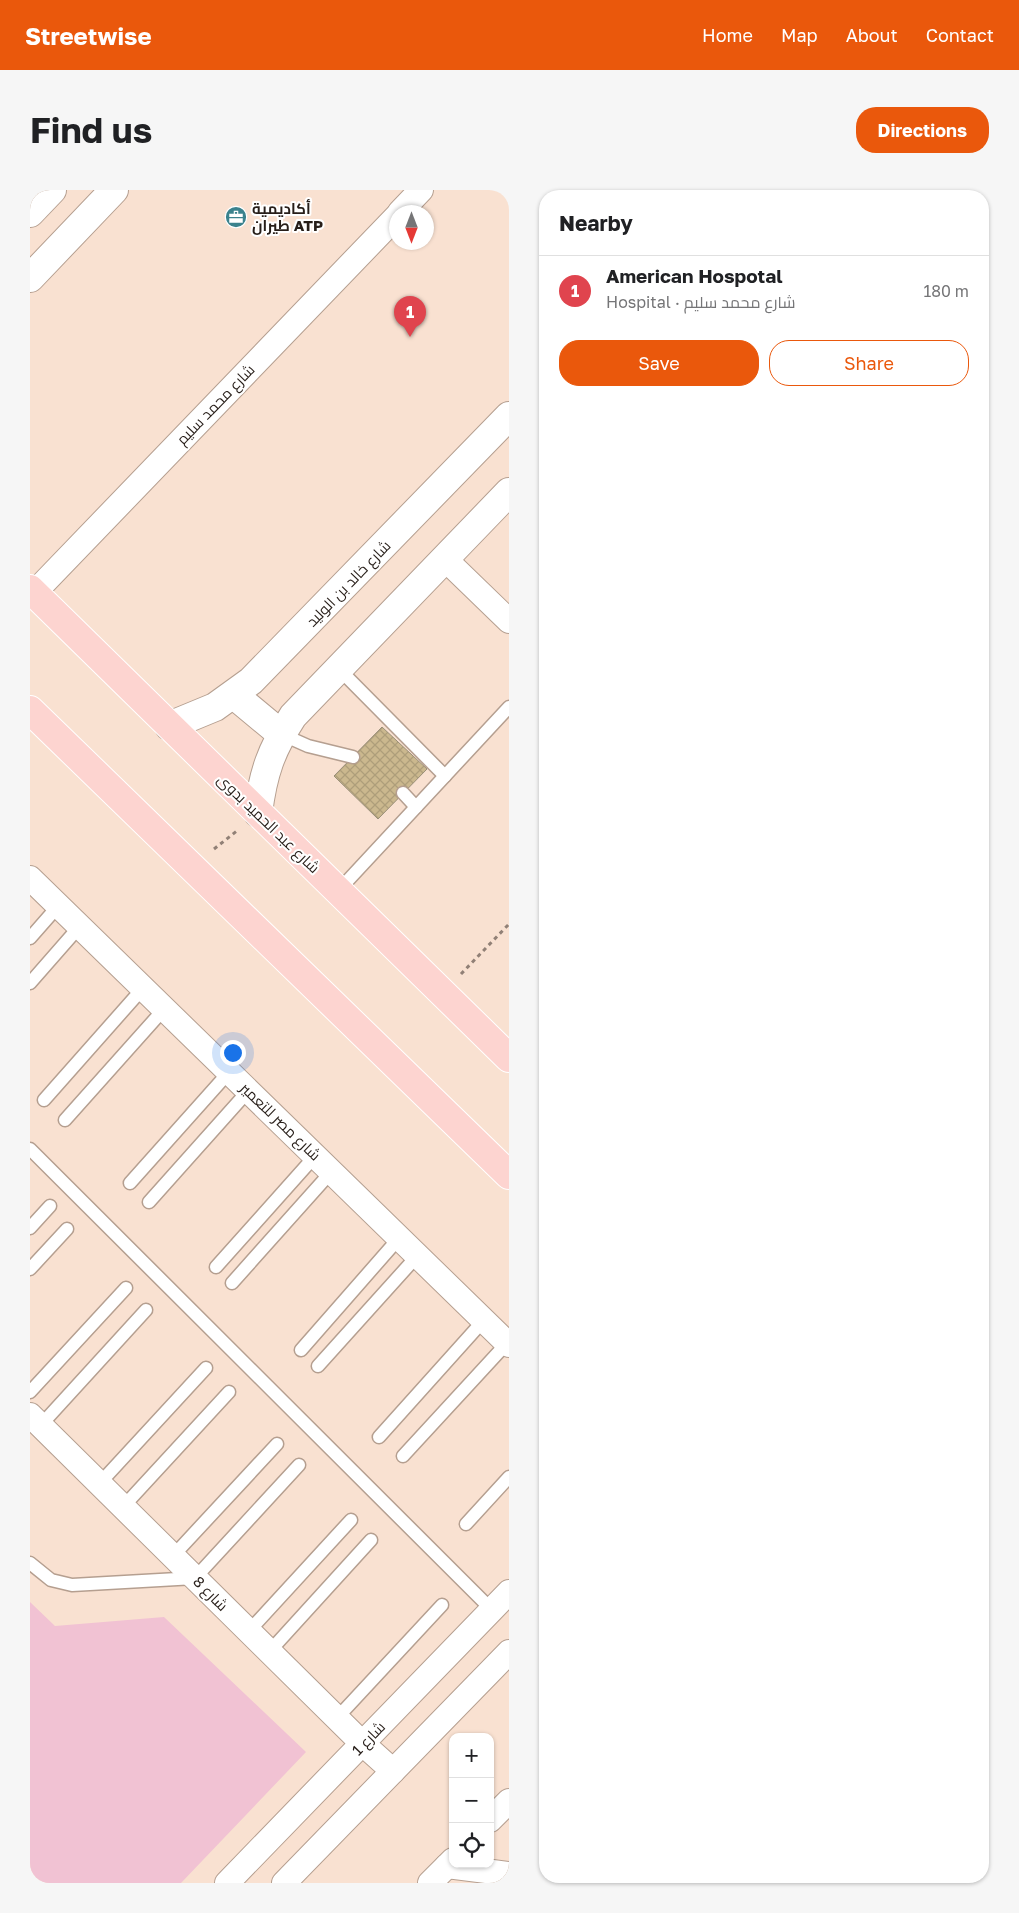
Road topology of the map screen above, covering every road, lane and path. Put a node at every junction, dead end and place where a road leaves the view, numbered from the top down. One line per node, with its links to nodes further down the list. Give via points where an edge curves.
1 (52, 190): 5 (street)
2 (114, 190): 7 (street)
3 (422, 190): 4 (street)
4 (407, 205)
5 (30, 213)
6 (389, 223): 11 (street, شارع محمد سليم)
7 (30, 278)
8 (509, 416): 14 (street, شارع خالد بن الوليد, via 270,663)
9 (509, 492): 10 (street)
10 (445, 559): 12 (street); 13 (street)
11 (32, 591): 17 (main road, شارع عبد الحميد بدوى)
12 (509, 621)
13 (339, 669): 18 (street); 20 (lane)
14 (234, 695): 17 (street, شارع خالد بن الوليد); 18 (street)
15 (509, 707): 20 (lane)
16 (30, 710): 24 (main road)
17 (169, 726): 23 (main road, شارع عبد الحميد بدوى)
18 (281, 734): 19 (lane, via 308,746); 23 (street, via 262,782)
19 (353, 757)
20 (445, 776): 22 (lane)
21 (403, 793): 22 (lane)
22 (416, 807): 26 (lane)
23 (258, 813): 24 (path); 26 (main road, شارع عبد الحميد بدوى)
24 (190, 865): 42 (main road)
25 (30, 878): 27 (street, شارع مصر للتعمير)
26 (339, 890): 33 (main road, شارع عبد الحميد بدوى)
27 (59, 906): 29 (street, شارع مصر للتعمير); 30 (lane)
28 (509, 924): 33 (path)
29 (80, 926): 31 (lane); 32 (street, شارع مصر للتعمير)
30 (30, 938)
31 (30, 983)
32 (144, 987): 34 (street, شارع مصر للتعمير); 38 (lane)
33 (443, 992): 35 (main road, شارع عبد الحميد بدوى)
34 (165, 1008): 36 (street, شارع مصر للتعمير); 39 (lane)
35 (509, 1058)
36 (230, 1071): 37 (street, شارع مصر للتعمير); 43 (lane)
37 (249, 1090): 41 (street, شارع مصر للتعمير); 44 (lane)
38 (44, 1100)
39 (65, 1120)
40 (30, 1149): 78 (lane)
41 (324, 1163): 48 (street, شارع مصر للتعمير); 50 (lane); 52 (lane)
42 (509, 1175)
43 (130, 1183)
44 (149, 1202)
45 (50, 1206): 46 (lane)
46 (30, 1228)
47 (67, 1229): 51 (lane)
48 (400, 1237): 49 (street, شارع مصر للتعمير); 57 (lane)
49 (418, 1254): 55 (street, شارع مصر للتعمير); 58 (lane)
50 (216, 1268)
51 (30, 1269)
52 (232, 1283)
53 (126, 1288): 60 (lane)
54 (146, 1310): 62 (lane)
55 (484, 1320): 56 (street, شارع مصر للتعمير); 63 (lane)
56 (508, 1344): 65 (lane)
57 (301, 1350)
58 (318, 1366)
59 (206, 1368): 68 (lane)
60 (30, 1392)
61 (229, 1392): 69 (lane)
62 (35, 1420): 68 (street, شارع 8)
63 (380, 1437)
64 (277, 1444): 73 (lane)
65 (403, 1456)
66 (299, 1465): 75 (lane)
67 (509, 1477): 71 (lane)
68 (100, 1483): 69 (street, شارع 8)
69 (123, 1506): 73 (street, شارع 8)
70 (351, 1520): 79 (lane)
71 (466, 1524)
72 (371, 1540): 80 (lane)
73 (173, 1556): 75 (street, شارع 8)
74 (30, 1563): 75 (lane, via 51,1580 72,1585)
75 (195, 1578): 79 (street, شارع 8)
76 (509, 1592): 78 (street, شارع 1)
77 (442, 1604): 82 (lane)
78 (492, 1610): 83 (street, شارع 1)
79 (249, 1631): 80 (street, شارع 8)
80 (270, 1651): 82 (street, شارع 8)
81 (509, 1652): 84 (street)
82 (337, 1718): 83 (street, شارع 8)
83 (363, 1744): 84 (street, شارع 8); 90 (street, شارع 1)
84 (393, 1771): 91 (street)
85 (509, 1800): 86 (street)
86 (494, 1816)
87 (449, 1864): 92 (street)
88 (477, 1868): 89 (street)
89 (509, 1874)
90 (227, 1883)
91 (284, 1883)
92 (430, 1883)

